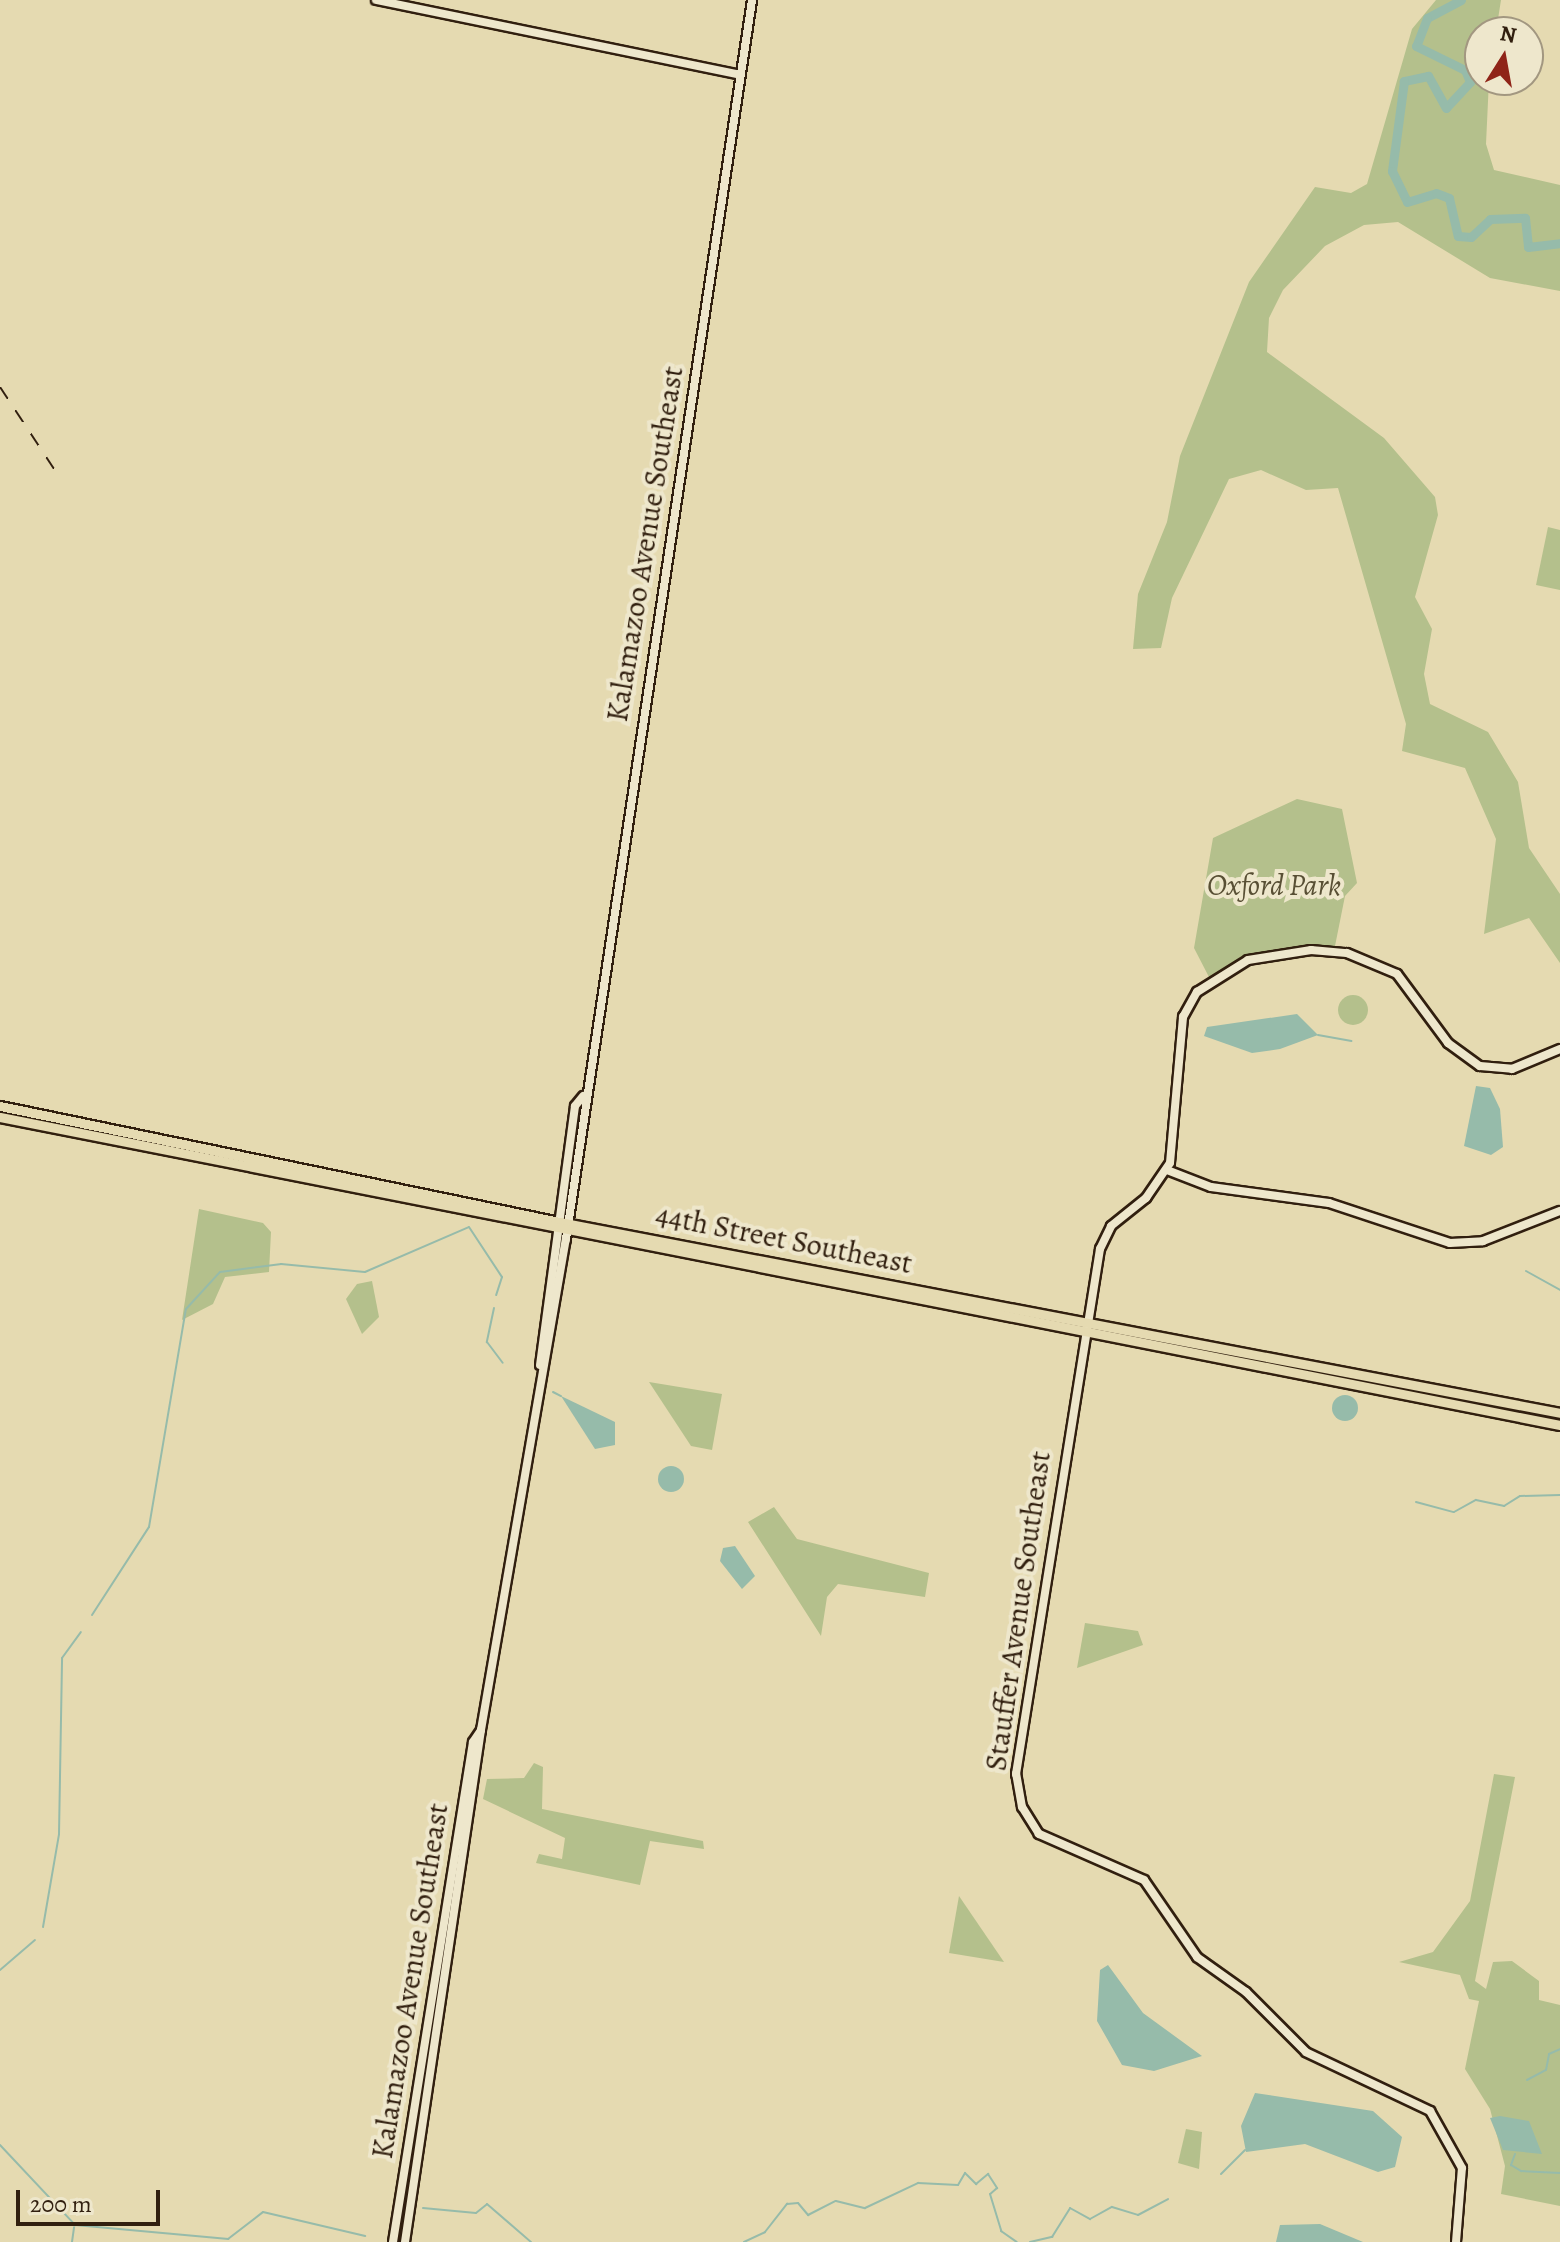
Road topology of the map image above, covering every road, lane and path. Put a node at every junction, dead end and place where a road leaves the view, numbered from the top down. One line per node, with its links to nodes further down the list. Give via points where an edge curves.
1 (376, 0): 3 (main road)
2 (752, 0): 3 (main road, Kalamazoo Avenue Southeast)
3 (740, 75): 5 (main road, Kalamazoo Avenue Southeast)
4 (1560, 1049): 17 (main road, via 1512,1069 1480,1066 1448,1043 1381,963 1311,950 1248,960 1205,983 1183,1017 1178,1132)
5 (583, 1096): 7 (main road, Kalamazoo Avenue Southeast); 11 (main road, Kalamazoo Avenue Southeast)
6 (0, 1106): 9 (main road, 44th Street Southeast)
7 (573, 1116): 11 (main road); 26 (main road, Kalamazoo Avenue Southeast)
8 (0, 1117): 10 (main road, 44th Street Southeast)
9 (69, 1120): 10 (main road); 12 (main road, 44th Street Southeast)
10 (51, 1128): 13 (main road, 44th Street Southeast)
11 (582, 1130): 26 (main road, Kalamazoo Avenue Southeast)
12 (155, 1138): 13 (main road); 14 (main road, 44th Street Southeast)
13 (140, 1146): 15 (main road, 44th Street Southeast)
14 (193, 1146): 15 (main road); 16 (main road, 44th Street Southeast)
15 (174, 1153): 18 (main road, 44th Street Southeast)
16 (291, 1166): 18 (main road); 19 (main road, 44th Street Southeast)
17 (1167, 1170): 25 (main road, via 1211,1187 1329,1203 1450,1243 1483,1241); 36 (main road, Stauffer Avenue Southeast, via 1105,1236)
18 (277, 1174): 21 (main road, 44th Street Southeast)
19 (380, 1184): 20 (main road, 44th Street Southeast); 21 (main road)
20 (398, 1188): 22 (main road); 23 (main road, 44th Street Southeast)
21 (364, 1192): 22 (main road, 44th Street Southeast)
22 (382, 1196): 24 (main road, 44th Street Southeast)
23 (463, 1202): 24 (main road); 26 (main road, 44th Street Southeast)
24 (449, 1209): 26 (main road, 44th Street Southeast)
25 (1560, 1211)
26 (562, 1228): 27 (main road, 44th Street Southeast); 29 (main road, 44th Street Southeast); 35 (main road, Kalamazoo Avenue Southeast); 37 (main road, Kalamazoo Avenue Southeast)
27 (735, 1255): 28 (main road, 44th Street Southeast); 29 (main road)
28 (769, 1261): 30 (main road); 31 (main road, 44th Street Southeast)
29 (719, 1263): 30 (main road, 44th Street Southeast)
30 (750, 1269): 32 (main road, 44th Street Southeast)
31 (903, 1286): 32 (main road); 33 (main road, 44th Street Southeast)
32 (886, 1294): 34 (main road, 44th Street Southeast)
33 (998, 1304): 34 (main road); 36 (main road, 44th Street Southeast)
34 (960, 1308): 36 (main road, 44th Street Southeast)
35 (541, 1322): 37 (main road); 44 (main road, Kalamazoo Avenue Southeast)
36 (1085, 1326): 38 (main road, 44th Street Southeast); 40 (main road, 44th Street Southeast); 63 (main road, Stauffer Avenue Southeast, via 1017,1767 1022,1807 1051,1843 1114,1861 1146,1882 1197,1957 1247,1992 1318,2061 1430,2111 1462,2168)
37 (550, 1339): 44 (main road, Kalamazoo Avenue Southeast)
38 (1192, 1341): 39 (main road, 44th Street Southeast); 40 (main road)
39 (1218, 1346): 41 (main road); 42 (main road, 44th Street Southeast)
40 (1183, 1350): 41 (main road, 44th Street Southeast)
41 (1205, 1355): 43 (main road, 44th Street Southeast)
42 (1269, 1356): 43 (main road, via 1261,1363); 45 (main road, 44th Street Southeast)
43 (1227, 1359): 46 (main road, 44th Street Southeast)
44 (540, 1366): 51 (main road, Kalamazoo Avenue Southeast)
45 (1384, 1378): 46 (main road); 47 (main road, 44th Street Southeast)
46 (1366, 1386): 48 (main road, 44th Street Southeast)
47 (1450, 1391): 48 (main road); 49 (main road, 44th Street Southeast)
48 (1430, 1399): 50 (main road, 44th Street Southeast)
49 (1560, 1413)
50 (1560, 1425)
51 (481, 1730): 52 (main road, Kalamazoo Avenue Southeast, via 473,1742); 53 (main road, Kalamazoo Avenue Southeast)
52 (454, 1859): 53 (main road, via 461,1868); 54 (main road, Kalamazoo Avenue Southeast)
53 (459, 1906): 55 (main road, Kalamazoo Avenue Southeast)
54 (444, 1926): 55 (main road, via 441,1969); 56 (main road, Kalamazoo Avenue Southeast)
55 (448, 1979): 57 (main road, Kalamazoo Avenue Southeast)
56 (418, 2089): 57 (main road); 58 (main road, Kalamazoo Avenue Southeast)
57 (428, 2100): 59 (main road, Kalamazoo Avenue Southeast)
58 (401, 2192): 59 (main road); 60 (main road, Kalamazoo Avenue Southeast)
59 (409, 2217): 62 (main road, Kalamazoo Avenue Southeast)
60 (395, 2229): 61 (main road, Kalamazoo Avenue Southeast); 62 (main road)
61 (393, 2242)
62 (404, 2242)
63 (1456, 2242)

